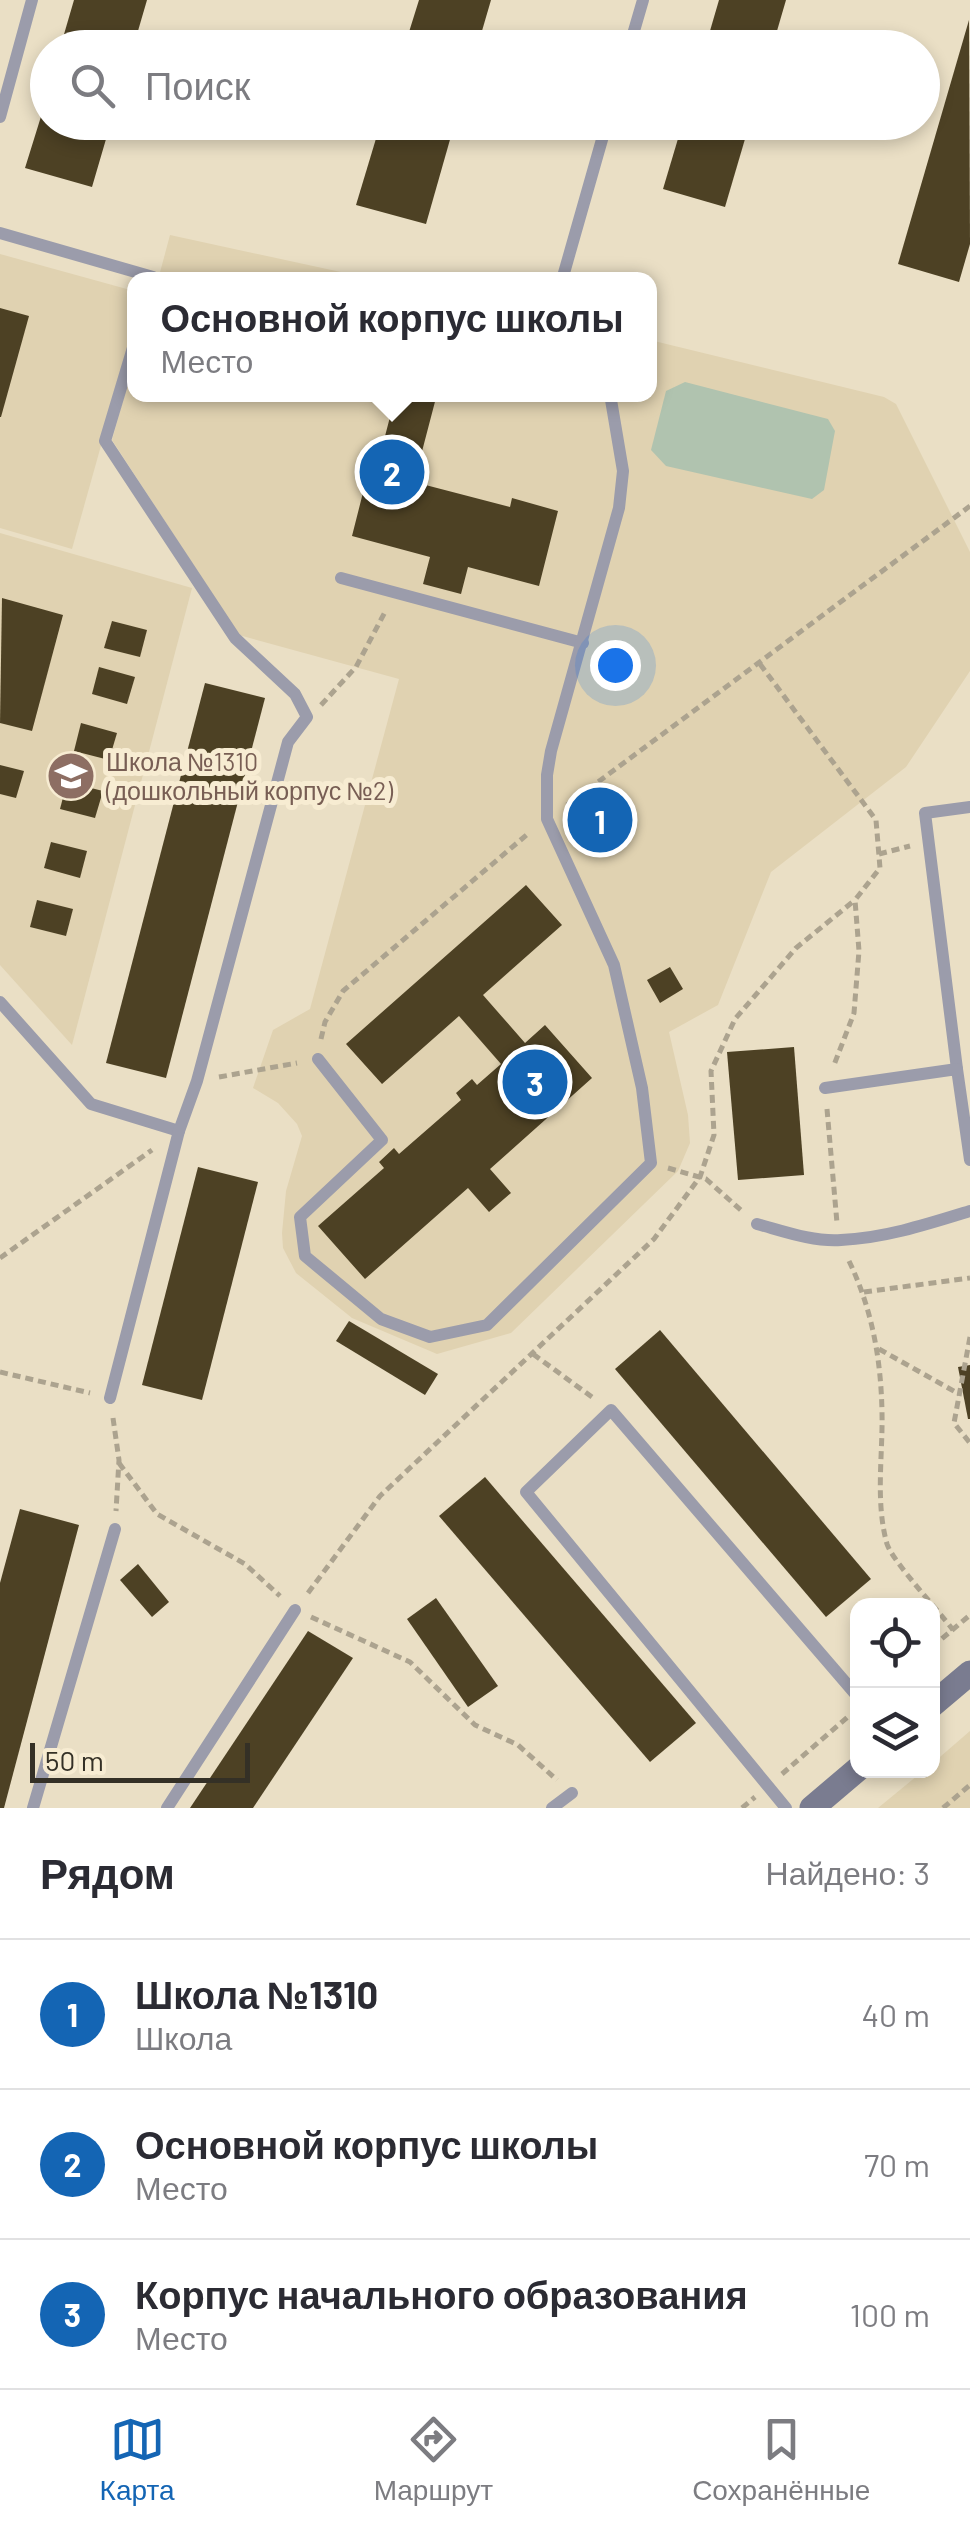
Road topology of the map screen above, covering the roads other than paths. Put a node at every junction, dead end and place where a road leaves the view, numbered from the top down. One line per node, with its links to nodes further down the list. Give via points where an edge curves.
1 (32, 0): 4 (lane)
2 (643, 0): 3 (lane)
3 (634, 30)
4 (0, 117)
5 (602, 140): 8 (lane)
6 (0, 233): 7 (lane)
7 (136, 272)
8 (564, 272)
9 (127, 366): 18 (lane, via 106,441 236,638 296,694 307,716 288,742)
10 (611, 402): 12 (lane, via 623,471 619,508)
11 (341, 578): 12 (lane)
12 (583, 643): 15 (lane, via 551,751 547,819 614,965 651,1162 487,1324 430,1338 381,1319 306,1256 300,1217 382,1140)
13 (970, 807): 16 (lane, via 925,813)
14 (0, 1002): 18 (lane, via 91,1104)
15 (318, 1059)
16 (957, 1069): 17 (lane); 19 (lane)
17 (825, 1088)
18 (179, 1130): 22 (lane)
19 (970, 1160)
20 (970, 1211): 21 (lane, via 912,1230 838,1240)
21 (757, 1224)
22 (110, 1398)
23 (115, 1529): 30 (lane)
24 (295, 1610): 31 (lane)
25 (970, 1673): 27 (street)
26 (850, 1688): 33 (lane, via 611,1410 526,1492)
27 (940, 1698)
28 (850, 1776): 34 (street)
29 (572, 1793): 32 (lane)
30 (34, 1808)
31 (167, 1808)
32 (552, 1808)
33 (786, 1808)
34 (812, 1808)

